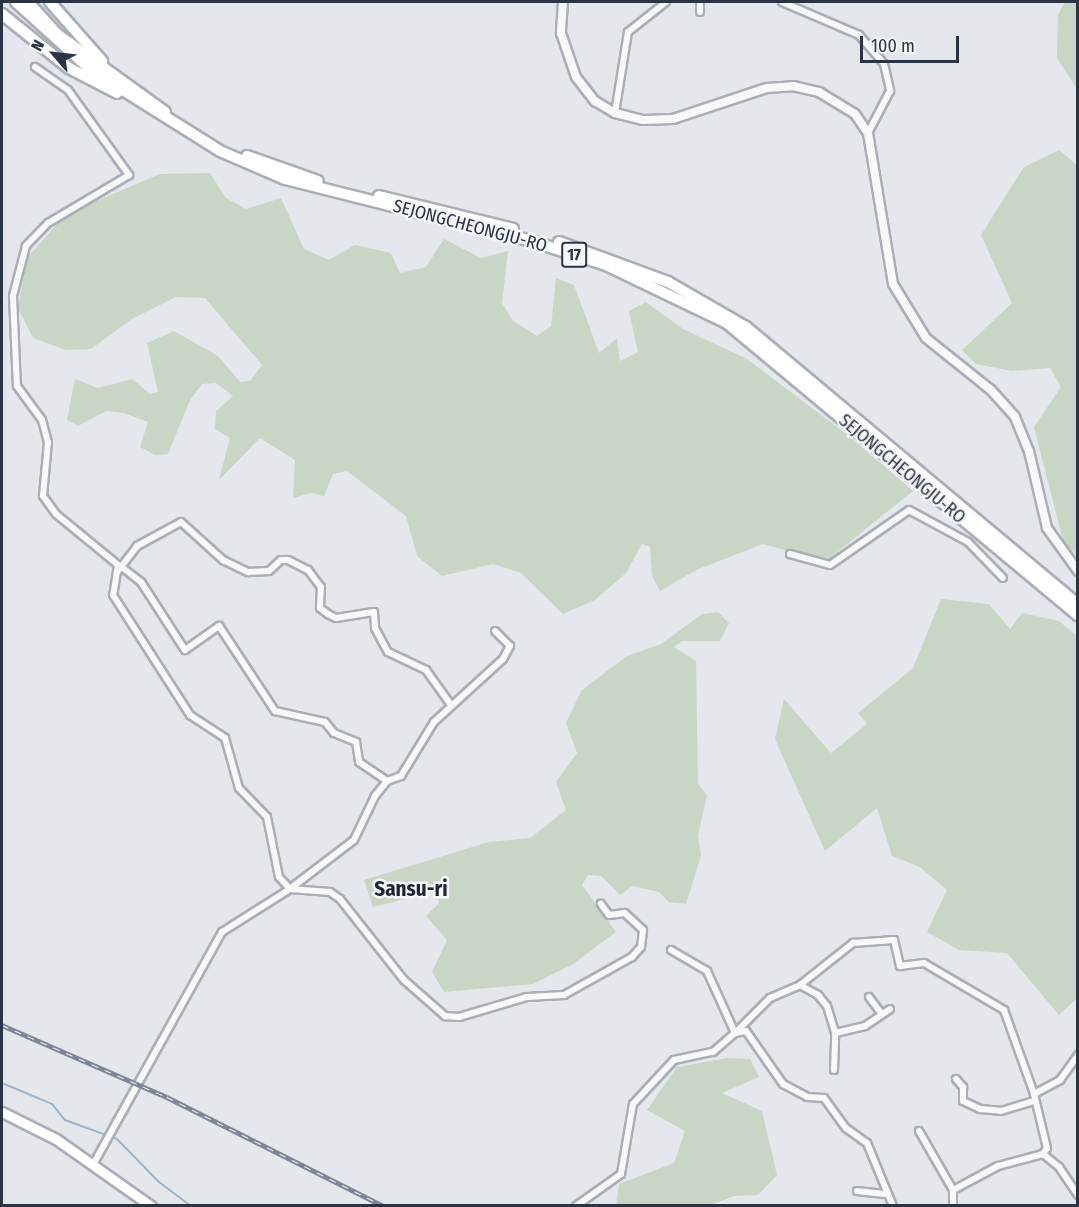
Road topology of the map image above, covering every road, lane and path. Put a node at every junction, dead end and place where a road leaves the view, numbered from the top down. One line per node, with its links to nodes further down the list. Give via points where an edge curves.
1 (16, 2): 12 (highway, SEJONGCHEONGJU-RO / 17, via 40,27)
2 (28, 2): 11 (highway, SEJONGCHEONGJU-RO / 17, via 57,34)
3 (50, 2): 11 (highway)
4 (563, 2): 13 (street, via 561,33 576,77 595,101)
5 (666, 2): 13 (street, via 628,32)
6 (700, 2): 8 (street)
7 (782, 2): 14 (street, via 859,35 884,64 890,91)
8 (700, 12)
9 (2, 14): 12 (highway, via 69,68)
10 (35, 67): 16 (street, via 68,90 129,176 48,223 26,246 13,296 17,386 42,420 48,442 43,496 56,514)
11 (111, 73): 19 (highway, SEJONGCHEONGJU-RO / 17, via 162,110 233,151 314,180 616,260 718,309 788,360)
12 (132, 99): 20 (highway, SEJONGCHEONGJU-RO / 17, via 220,152 285,179 531,241 606,265 727,323)
13 (615, 113): 14 (street, via 643,120 673,119 767,87 793,86 836,101 855,114)
14 (868, 133): 17 (street, via 893,284 926,339 991,390 1015,417 1029,451 1047,528)
15 (790, 554): 18 (street, via 831,565 909,510 968,543)
16 (120, 570): 22 (street, via 137,546 181,522 208,549 248,572 268,571 281,560 288,560 308,570 321,587 320,608 328,614 336,618 374,612 375,628 388,652 426,670); 23 (street, via 141,582 184,650 219,626 275,711 325,722 333,733 356,742 358,762); 24 (street, via 113,595 190,715 225,738 239,788 267,817 279,876)
17 (1077, 571)
18 (1003, 578)
19 (1077, 605)
20 (1077, 615)
21 (495, 631): 22 (street, via 510,646 503,659)
22 (451, 705): 23 (street, via 401,776)
23 (387, 781): 24 (street, via 368,806 354,840)
24 (290, 889): 25 (street, via 330,892 340,899 404,980 444,1016 459,1017 527,997 564,995 632,957 641,947 642,930 631,916 609,915); 40 (street, via 222,932)
25 (601, 904)
26 (671, 950): 31 (street, via 707,971)
27 (800, 985): 31 (street, via 770,998); 32 (street, via 818,995); 36 (street, via 853,943 894,940 900,966 924,963 1004,1010)
28 (869, 997): 30 (street)
29 (890, 1009): 30 (street)
30 (881, 1013): 32 (street, via 865,1026)
31 (735, 1033): 43 (street, via 746,1031 783,1084 830,1103 846,1128 867,1143); 46 (street, via 713,1052 674,1060 633,1104 621,1174)
32 (835, 1033): 34 (street)
33 (1077, 1055): 36 (street, via 1060,1080)
34 (834, 1070)
35 (956, 1079): 36 (street, via 963,1087 963,1101 980,1109 1001,1111)
36 (1034, 1097): 39 (street, via 1047,1148)
37 (2, 1112): 40 (main road, via 56,1139)
38 (919, 1131): 41 (street)
39 (1043, 1154): 41 (street, via 998,1166); 44 (street, via 1059,1167)
40 (93, 1165): 45 (main road)
41 (953, 1190): 48 (street)
42 (857, 1191): 43 (street)
43 (887, 1194): 47 (street)
44 (1077, 1195)
45 (151, 1206)
46 (576, 1206)
47 (893, 1206)
48 (952, 1206)

